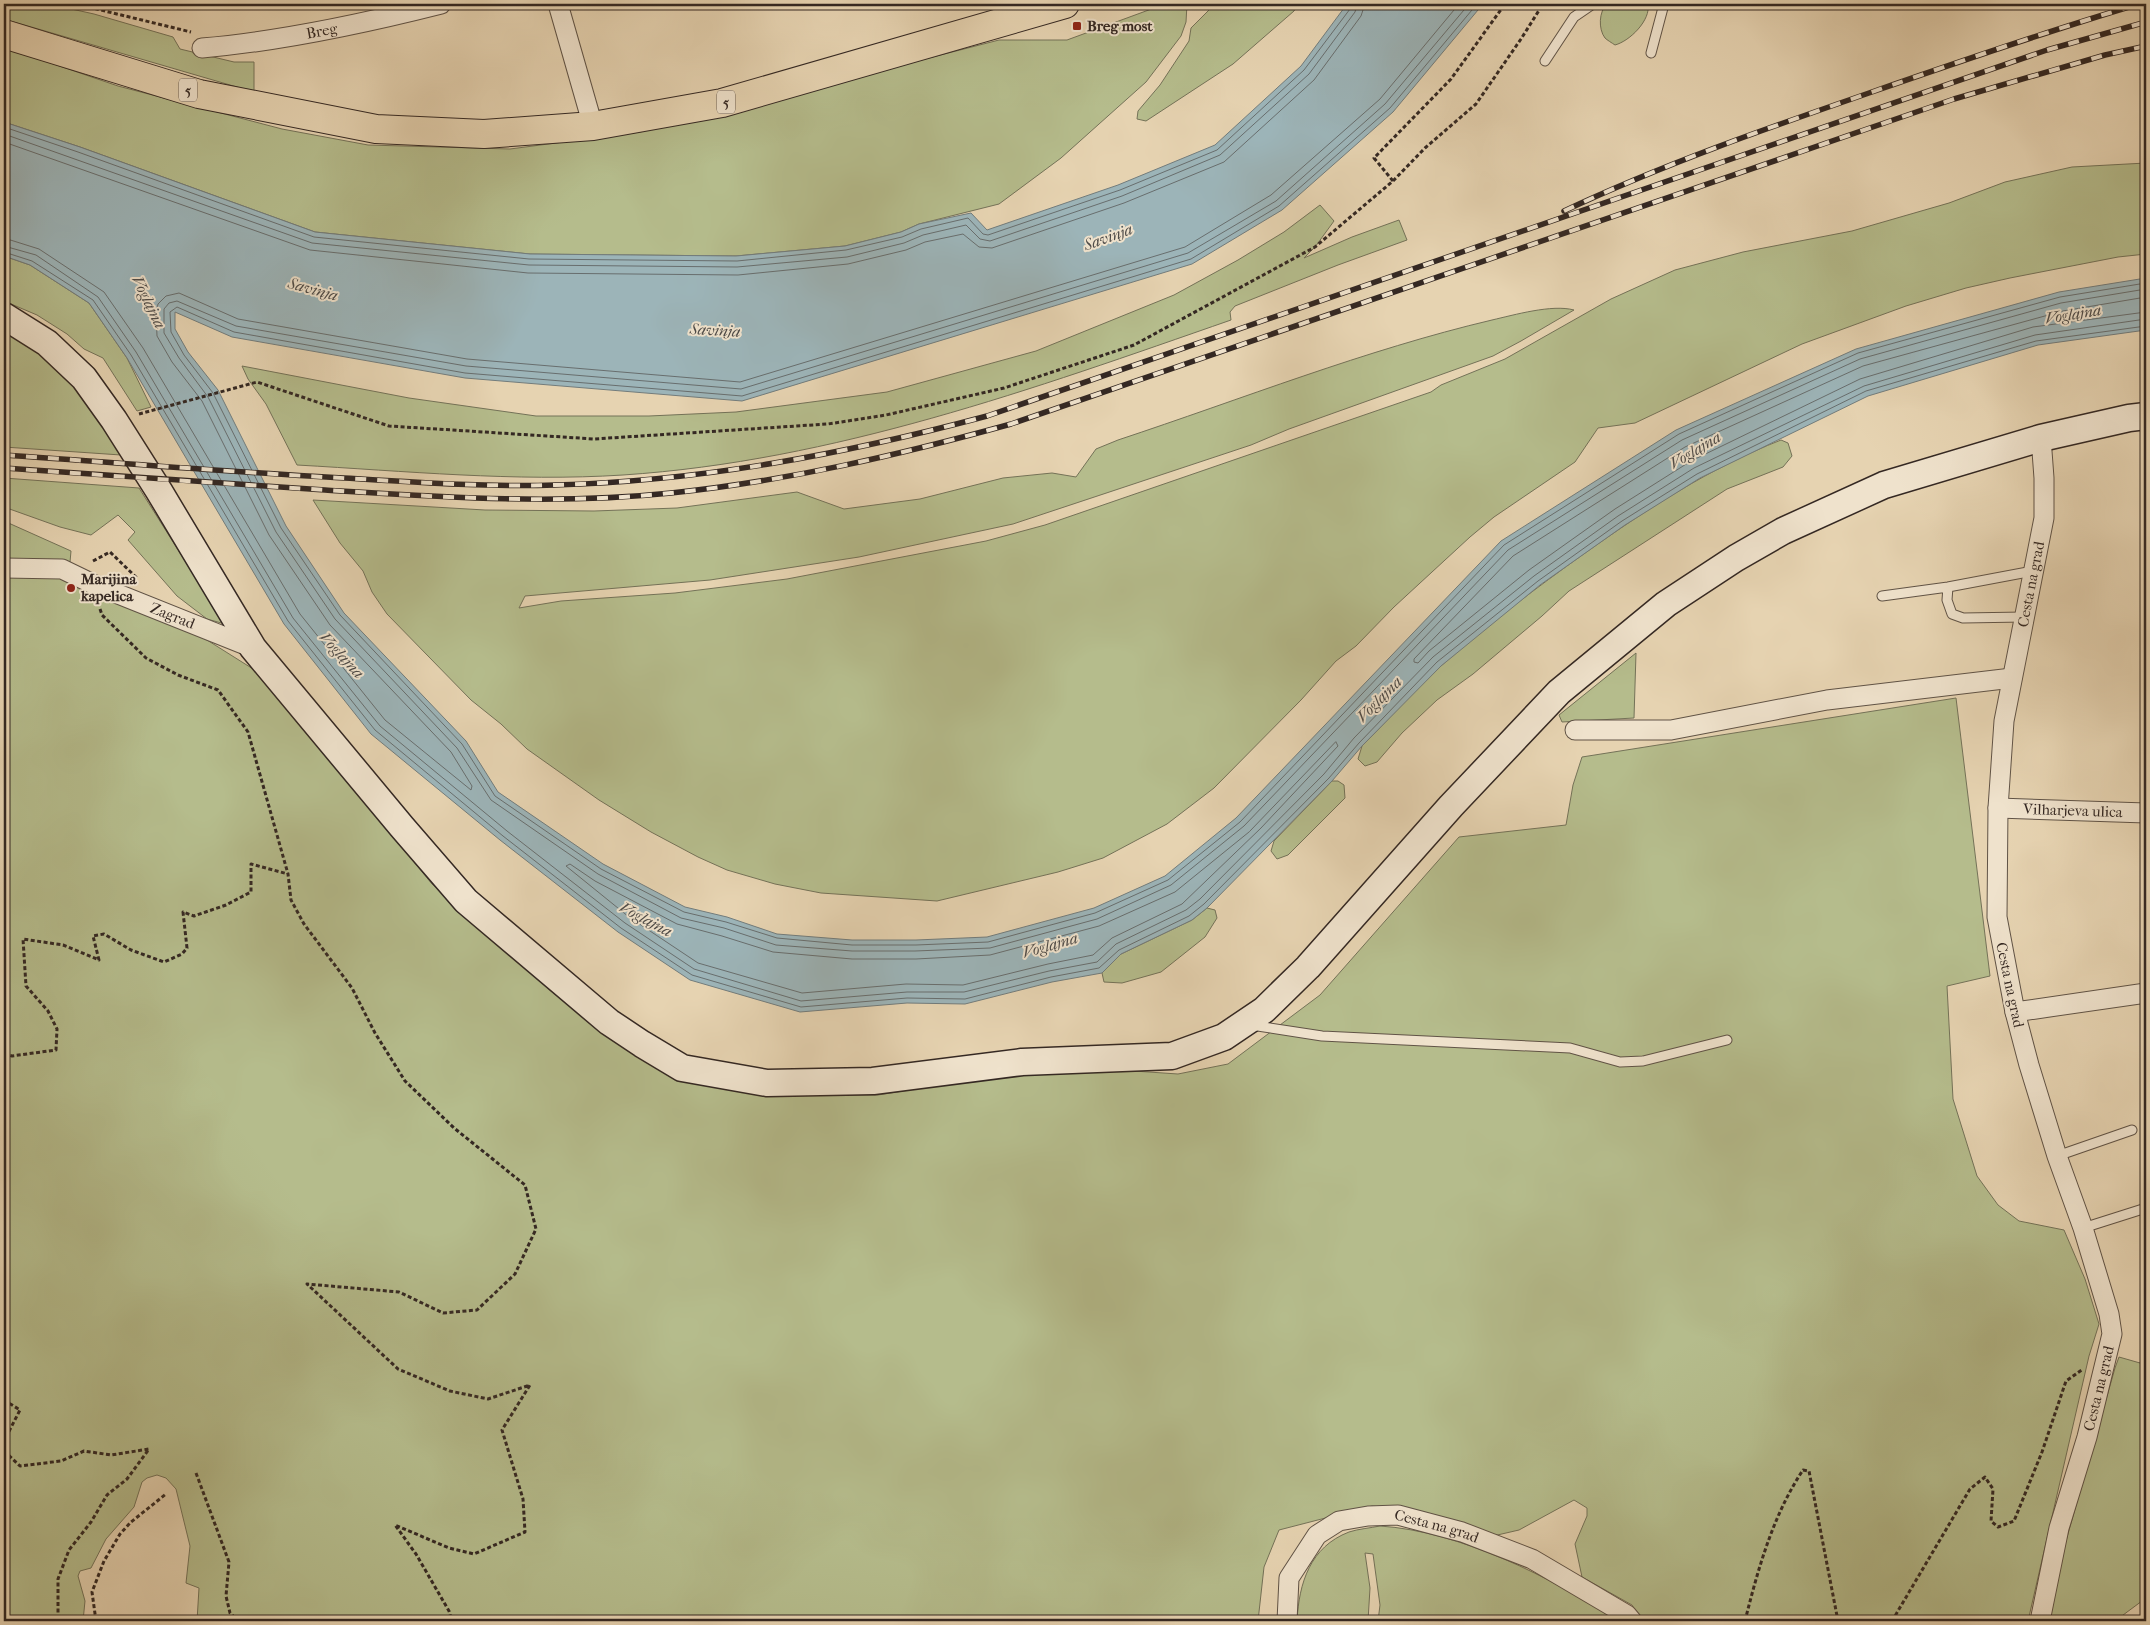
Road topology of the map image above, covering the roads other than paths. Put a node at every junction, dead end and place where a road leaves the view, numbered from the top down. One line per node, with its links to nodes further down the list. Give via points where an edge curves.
1 (441, 4): 7 (street, Breg, via 302,36)
2 (558, 4): 10 (street)
3 (1065, 4): 10 (main road, 5, via 722,103)
4 (1593, 4): 9 (lane, via 1574,16)
5 (1664, 4): 8 (lane)
6 (4, 34): 10 (main road, 5, via 199,94 376,129 484,134)
7 (197, 40)
8 (1651, 53)
9 (1546, 61)
10 (593, 126)
11 (4, 316): 19 (street, via 47,343 84,378 159,490)
12 (2146, 416): 13 (street)
13 (2041, 438): 15 (street, Cesta na grad, via 2044,518); 26 (street, via 1884,485 1783,531 1666,604 1559,692 1451,806 1308,968 1264,1010)
14 (4, 568): 19 (street, Zagrad, via 62,569)
15 (2033, 571): 16 (lane); 18 (street, Cesta na grad)
16 (1948, 587): 17 (lane); 18 (lane, via 1947,600 1952,614 1963,618)
17 (1882, 596)
18 (2024, 618): 20 (street, Cesta na grad)
19 (252, 648): 26 (street, via 466,901 609,1022 682,1068 767,1083 873,1081 1022,1062 1172,1056 1224,1037)
20 (2012, 678): 21 (street, via 1827,700 1671,730); 22 (street, Cesta na grad, via 2004,721)
21 (1575, 730)
22 (1998, 808): 23 (street, Vilharjeva ulica); 25 (street, Cesta na grad, via 1996,918)
23 (2146, 813)
24 (2146, 993): 25 (street)
25 (2015, 1012): 29 (street, Cesta na grad)
26 (1243, 1024): 27 (lane, via 1322,1036 1570,1048 1620,1062 1643,1061)
27 (1727, 1040)
28 (2132, 1130): 29 (lane)
29 (2056, 1156): 31 (street, Cesta na grad)
30 (2146, 1208): 31 (lane)
31 (2084, 1228): 34 (street, Cesta na grad, via 2112,1334 2087,1437 2059,1528)
32 (1286, 1621): 33 (street, Cesta na grad, via 1289,1578 1317,1535 1339,1522 1368,1516 1398,1516 1462,1532 1532,1559)
33 (1632, 1621)
34 (2040, 1621)

